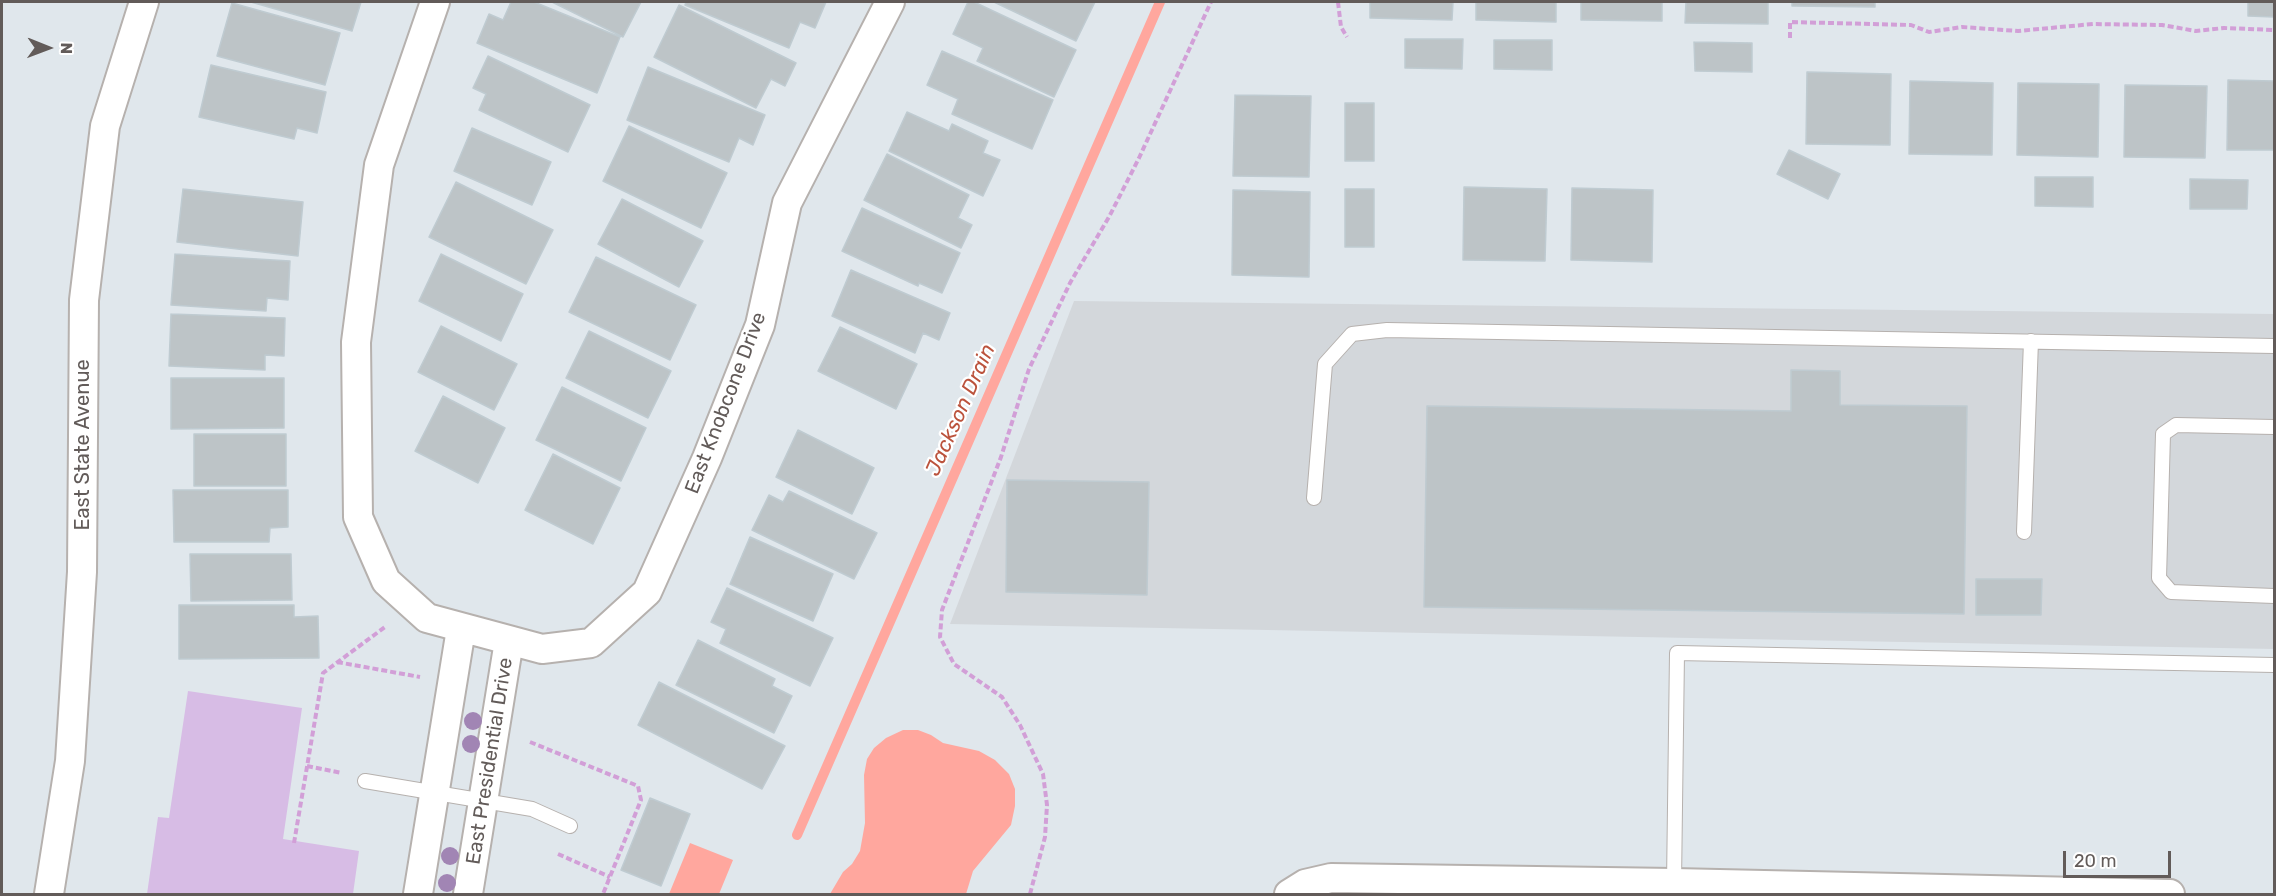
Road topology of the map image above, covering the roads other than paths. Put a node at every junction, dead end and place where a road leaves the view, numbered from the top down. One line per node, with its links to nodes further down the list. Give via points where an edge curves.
1 (144, 2): 18 (street, East State Avenue, via 105,126 84,300 82,572 70,761)
2 (435, 2): 10 (street, East Presidential Drive, via 379,165 356,342 358,517 386,581 427,618)
3 (890, 2): 11 (street, East Knobcone Drive, via 787,202 760,325 707,458 647,592 591,642 542,650)
4 (2031, 341): 5 (lane); 7 (lane, via 1387,330 1352,334 1324,364); 8 (lane)
5 (2274, 346)
6 (2274, 427): 9 (lane, via 2176,426 2163,434 2159,578 2172,592)
7 (1314, 498)
8 (2024, 532)
9 (2274, 596)
10 (461, 628): 11 (street, East Presidential Drive); 14 (street)
11 (509, 641): 15 (street, East Presidential Drive)
12 (2274, 665): 17 (lane, via 1677,653)
13 (365, 781): 14 (lane)
14 (435, 793): 15 (lane); 19 (street)
15 (483, 801): 16 (lane, via 532,809); 20 (street, East Presidential Drive)
16 (570, 826)
17 (1674, 889): 21 (street, via 1330,878 1305,884); 22 (street)
18 (49, 894)
19 (418, 894)
20 (468, 894)
21 (1288, 894)
22 (2170, 894)

